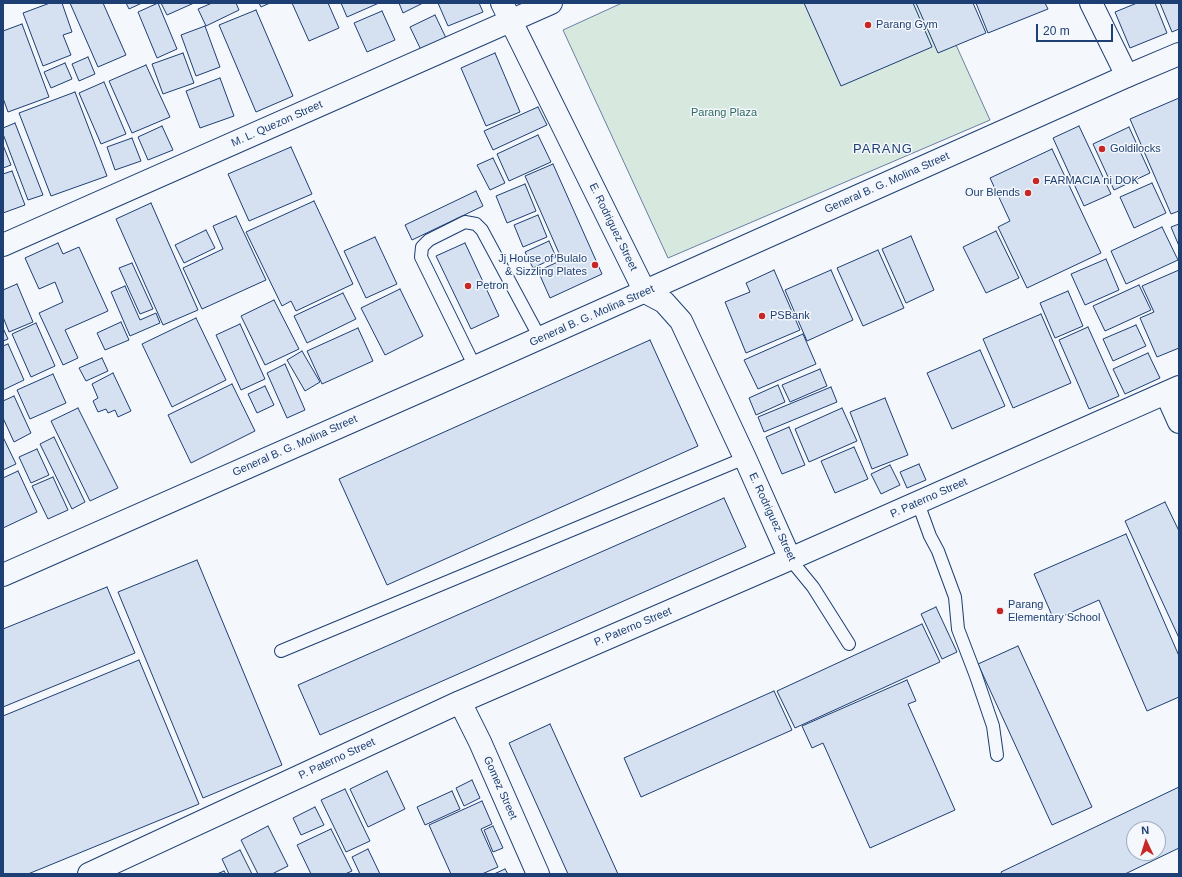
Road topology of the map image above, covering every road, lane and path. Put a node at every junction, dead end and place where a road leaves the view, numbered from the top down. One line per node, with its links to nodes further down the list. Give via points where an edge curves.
1 (551, 3): 3 (street, M. L. Quezon Street)
2 (1091, 3): 5 (street)
3 (506, 12): 6 (street, M. L. Quezon Street); 7 (street, E. Rodriguez Street)
4 (1179, 54): 5 (street, General B. G. Molina Street)
5 (1127, 76): 7 (street, General B. G. Molina Street)
6 (3, 245)
7 (645, 292): 8 (street, General B. G. Molina Street); 12 (street, E. Rodriguez Street, via 664,302 681,321)
8 (540, 338): 9 (street, General B. G. Molina Street); 9 (lane, via 482,230 476,224 465,222 429,240 422,247 421,257)
9 (475, 367): 15 (street, General B. G. Molina Street)
10 (1172, 390): 11 (street); 13 (street, P. Paterno Street)
11 (1179, 422)
12 (745, 458): 14 (street, E. Rodriguez Street); 17 (lane)
13 (918, 503): 14 (street, P. Paterno Street); 19 (lane, via 955,597 958,629 993,726)
14 (790, 559): 16 (lane, E. Rodriguez Street, via 813,587); 18 (street, P. Paterno Street)
15 (3, 575)
16 (849, 644)
17 (281, 651)
18 (460, 702): 20 (street, P. Paterno Street); 21 (street, Gomez Street)
19 (997, 755)
20 (89, 874)
21 (538, 874)

